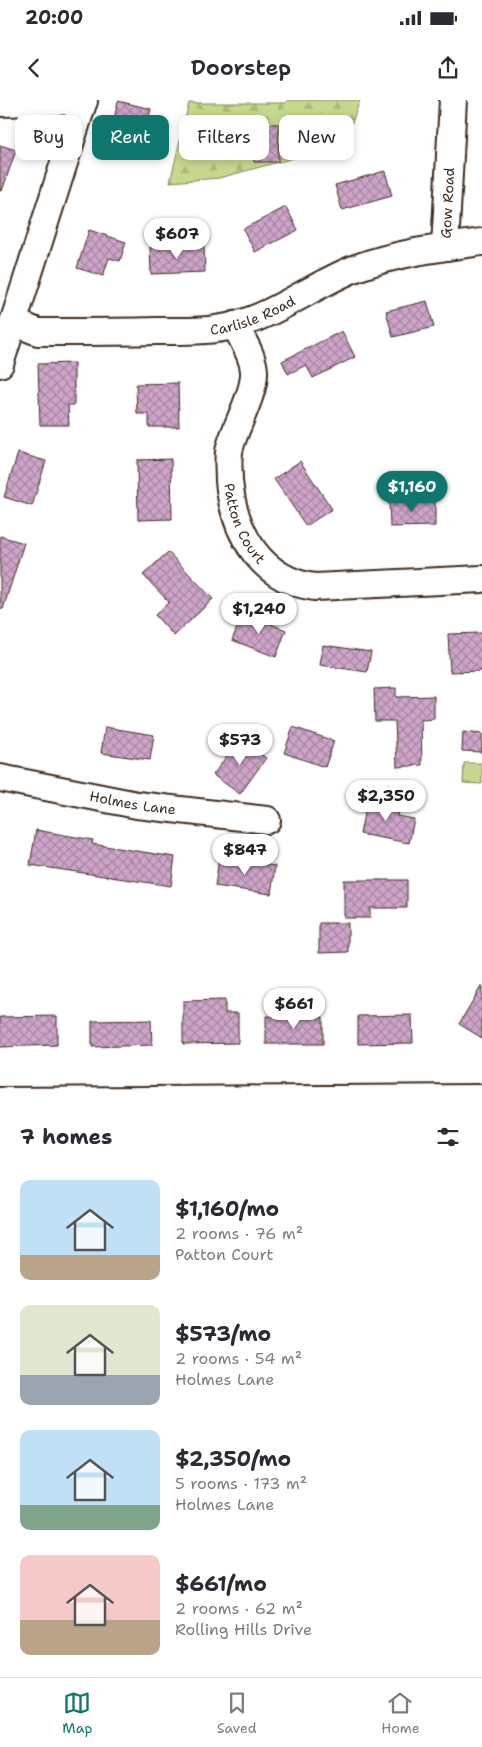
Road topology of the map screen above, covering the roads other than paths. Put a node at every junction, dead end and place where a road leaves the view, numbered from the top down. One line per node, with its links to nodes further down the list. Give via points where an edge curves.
1 (84, 100): 3 (street); 6 (street)
2 (453, 100): 5 (street, Gow Road)
3 (0, 103)
4 (482, 242): 5 (street, Carlisle Road)
5 (445, 247): 7 (street, Carlisle Road, via 408,253 355,268)
6 (13, 322): 7 (street, Carlisle Road, via 38,332 202,331); 8 (street)
7 (235, 326): 9 (street, Patton Court, via 252,360 254,372 230,448 228,468 237,520 246,541 259,558 274,572 303,586)
8 (0, 364)
9 (482, 578)
10 (0, 778): 11 (street, Holmes Lane, via 137,805)
11 (267, 820)
12 (482, 1098): 13 (street)
13 (0, 1101)

